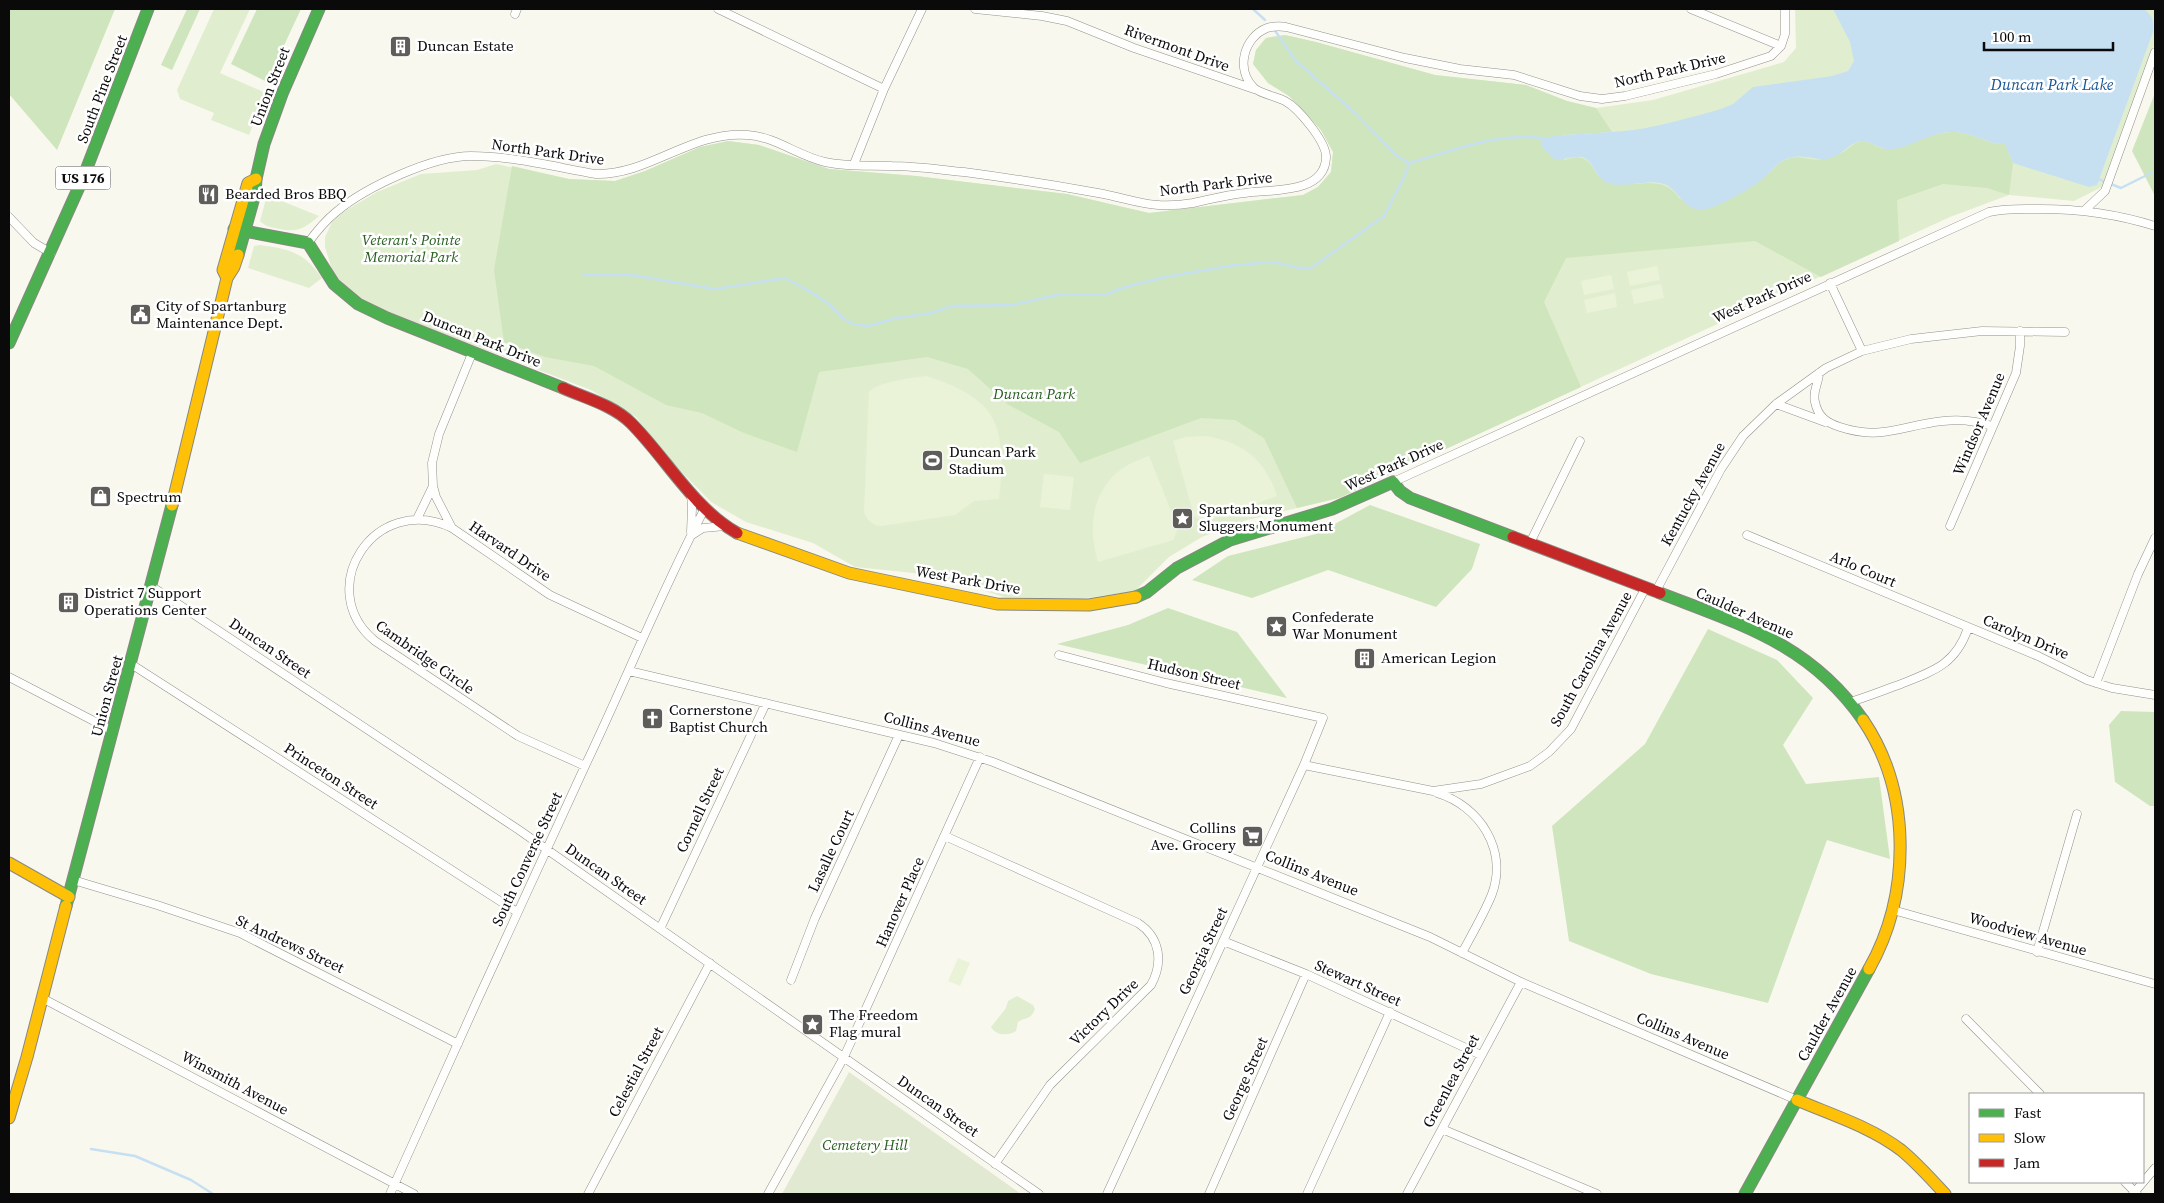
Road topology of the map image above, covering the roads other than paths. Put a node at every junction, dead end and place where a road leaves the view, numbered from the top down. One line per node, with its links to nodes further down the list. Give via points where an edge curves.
1 (148, 9): 18 (main road, South Pine Street / US 176, via 116,100)
2 (319, 9): 16 (main road, Union Street, via 282,94 264,144 256,179 248,183)
3 (718, 9): 10 (street)
4 (922, 9): 10 (street)
5 (975, 9): 11 (street, Rivermont Drive, via 1068,22)
6 (1691, 9): 8 (street)
7 (1785, 9): 8 (street, via 1785,34)
8 (1781, 46): 11 (street, North Park Drive, via 1771,56 1733,69 1602,99 1580,96 1514,75 1429,64 1272,26 1254,36 1245,51 1244,68)
9 (2155, 52): 13 (street, via 2105,191)
10 (884, 89): 12 (street)
11 (1254, 89): 12 (street, North Park Drive, via 1293,106 1322,145 1325,163 1317,177 1304,186 1163,206 1000,177)
12 (854, 164): 17 (street, North Park Drive, via 822,162 766,139 735,134 704,139 634,168 609,174 510,158 455,157 394,177 359,196 336,212)
13 (2085, 210): 15 (street); 19 (street, West Park Drive, via 2008,208 1989,212)
14 (9, 217): 18 (street, via 34,243)
15 (2155, 226)
16 (239, 230): 17 (main road); 42 (main road, Union Street, via 223,270 227,278)
17 (308, 243): 24 (main road, Duncan Park Drive, via 334,284 350,298 387,318)
18 (51, 253): 22 (main road, South Pine Street / US 176)
19 (1830, 283): 23 (street); 30 (street, West Park Drive)
20 (2020, 331): 21 (street); 23 (street, via 1957,332); 28 (street, Windsor Avenue, via 2016,373)
21 (2065, 332)
22 (9, 343)
23 (1862, 350): 25 (street, Kentucky Avenue)
24 (473, 351): 31 (street, Harvard Drive, via 433,452); 32 (main road, Duncan Park Drive, via 614,410 630,422)
25 (1819, 372): 26 (street, Kentucky Avenue); 27 (street, via 1814,400)
26 (1776, 404): 27 (street); 43 (street, Kentucky Avenue, via 1757,420 1731,452)
27 (1825, 422): 28 (street, via 1878,434 1942,421 1961,420)
28 (1992, 426): 36 (street, Windsor Avenue)
29 (1580, 441): 41 (street)
30 (1393, 482): 35 (main road, West Park Drive, via 1332,509 1230,540 1177,568 1140,596 1088,605 997,604 858,576 754,540); 41 (main road, Caulder Avenue, via 1410,498)
31 (433, 486): 34 (street); 37 (street, Harvard Drive, via 440,508)
32 (691, 493): 33 (main road, Duncan Park Drive); 39 (street, South Converse Street)
33 (706, 508): 35 (main road, West Park Drive); 39 (street, South Converse Street)
34 (418, 519): 37 (street, Cambridge Circle); 59 (street, Cambridge Circle, via 387,527 362,550 352,571 350,588 351,605 359,625 375,641 489,719 539,747)
35 (725, 526): 39 (street, via 703,528)
36 (1950, 526)
37 (452, 528): 45 (street, Harvard Drive, via 550,595)
38 (1747, 535): 44 (street, Arlo Court)
39 (690, 536): 45 (street, South Converse Street)
40 (2155, 538): 50 (street)
41 (1530, 543): 43 (main road, Caulder Avenue)
42 (151, 586): 47 (main road, Union Street); 63 (street, Duncan Street)
43 (1651, 589): 52 (main road, Caulder Avenue, via 1785,645 1816,667); 60 (street, South Carolina Avenue, via 1565,737 1522,770 1481,784)
44 (1968, 628): 50 (street, Carolyn Drive); 52 (street, Carolyn Drive, via 1956,652 1936,670)
45 (642, 638): 48 (street, South Converse Street)
46 (1059, 655): 54 (street, Hudson Street)
47 (131, 664): 55 (main road, Union Street); 69 (street, Princeton Street)
48 (629, 670): 53 (street, Collins Avenue); 59 (street, South Converse Street)
49 (9, 677): 55 (street)
50 (2096, 683): 51 (street, Carolyn Drive)
51 (2155, 695)
52 (1850, 702): 68 (main road, Caulder Avenue, via 1878,745 1895,792 1900,846)
53 (766, 703): 56 (street, Collins Avenue); 70 (street, Cornell Street)
54 (1323, 718): 58 (street, Georgia Street)
55 (113, 731): 66 (main road, Union Street)
56 (899, 735): 57 (street, Collins Avenue); 76 (street, Lasalle Court, via 815,918)
57 (980, 757): 62 (street, Hanover Place); 65 (street, Collins Avenue)
58 (1304, 765): 60 (street, South Carolina Avenue); 65 (street, Georgia Street)
59 (585, 766): 63 (street, South Converse Street)
60 (1433, 791): 72 (street, via 1455,800 1474,814 1492,841 1496,856 1497,872 1492,895)
61 (2078, 814): 73 (street)
62 (945, 836): 84 (street, Hanover Place); 89 (street, Victory Drive, via 1138,923 1152,936 1159,952 1159,964 1151,985 1050,1085)
63 (546, 849): 69 (street, South Converse Street); 70 (street, Duncan Street)
64 (9, 863): 67 (main road)
65 (1257, 867): 71 (street, Georgia Street); 72 (street, Collins Avenue)
66 (73, 880): 67 (main road, Union Street); 82 (street, St Andrews Street, via 240,933)
67 (69, 897): 79 (main road, Union Street)
68 (1893, 910): 73 (street, Woodview Avenue); 86 (main road, Caulder Avenue, via 1874,960)
69 (517, 912): 82 (street, South Converse Street)
70 (660, 929): 74 (street, Duncan Street)
71 (1223, 941): 75 (street, Stewart Street); 100 (street, Georgia Street)
72 (1462, 952): 77 (street, Collins Avenue)
73 (2037, 952): 78 (street, Woodview Avenue)
74 (710, 963): 84 (street, Duncan Street); 97 (street, Celestial Street)
75 (1306, 974): 80 (street, Stewart Street); 101 (street, George Street)
76 (791, 980)
77 (1521, 982): 83 (street, Greenlea Street); 86 (street, Collins Avenue)
78 (2155, 984)
79 (42, 998): 87 (main road, Union Street); 94 (street, Winsmith Avenue)
80 (1390, 1012): 83 (street, Stewart Street); 102 (street)
81 (1966, 1019): 85 (street)
82 (458, 1044): 94 (street, South Converse Street)
83 (1480, 1055): 88 (street, Greenlea Street)
84 (844, 1057): 89 (street, Duncan Street); 98 (street, Hanover Place)
85 (2039, 1093)
86 (1797, 1100): 105 (main road, Caulder Avenue); 106 (main road, Collins Avenue, via 1895,1146)
87 (9, 1118)
88 (1442, 1129): 103 (street, Greenlea Street); 104 (street)
89 (995, 1164): 99 (street, Duncan Street)
90 (2155, 1168): 91 (street)
91 (2144, 1182)
92 (2126, 1183): 107 (street)
93 (2143, 1183): 107 (street)
94 (395, 1184): 95 (street, South Converse Street); 96 (street, Winsmith Avenue)
95 (390, 1194)
96 (414, 1194)
97 (588, 1194)
98 (768, 1194)
99 (1039, 1194)
100 (1106, 1194)
101 (1209, 1194)
102 (1307, 1194)
103 (1407, 1194)
104 (1597, 1194)
105 (1745, 1194)
106 (1945, 1194)
107 (2135, 1194)

